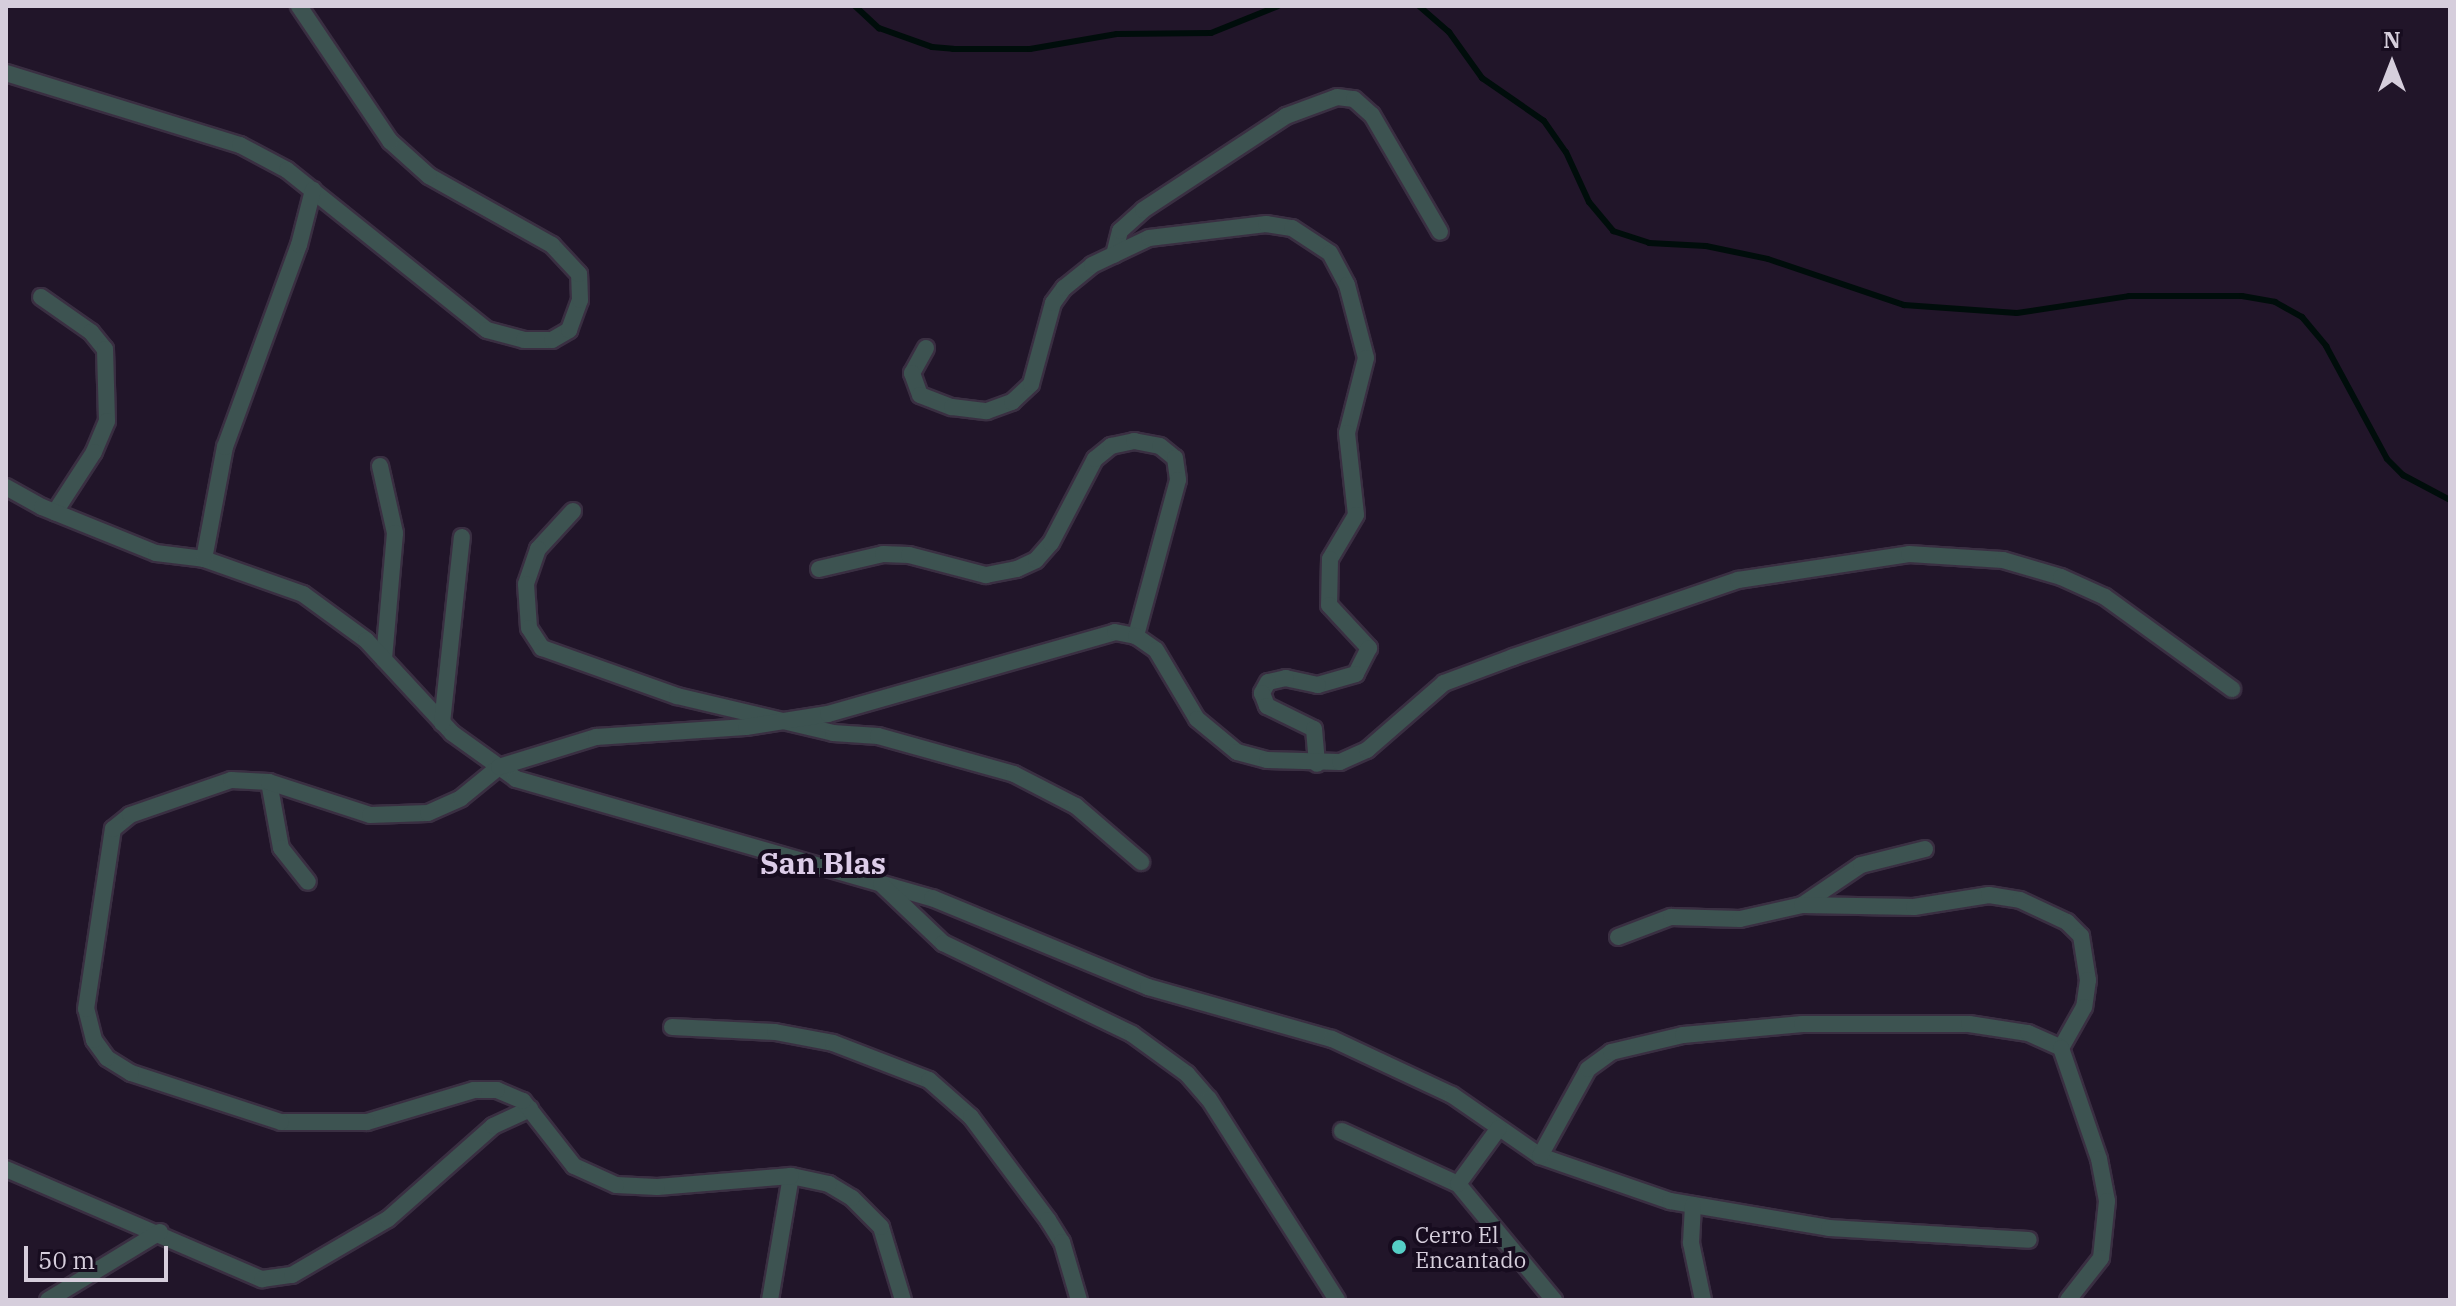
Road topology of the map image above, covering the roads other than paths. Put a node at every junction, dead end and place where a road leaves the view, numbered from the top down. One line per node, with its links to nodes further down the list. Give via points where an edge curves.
1 (299, 6): 3 (street, via 390,141 429,176 552,245 579,274 580,300 569,330 552,340 524,340 487,330)
2 (6, 73): 3 (street, via 240,145)
3 (313, 190): 13 (street, via 299,245 225,447)
4 (1440, 232): 5 (street, via 1372,115 1354,99 1337,97 1286,116 1143,210 1120,231)
5 (1114, 255): 7 (street, via 1092,265 1053,303 1041,362 1031,384 1012,402 973,410 920,395 912,373); 20 (street, via 1175,233 1266,224 1292,228 1330,253 1347,285 1366,358 1347,433 1357,503 1356,515 1330,559 1327,585 1336,617 1369,648 1356,674 1318,685 1286,678 1268,682 1262,693 1267,706 1314,729)
6 (41, 297): 11 (street, via 91,332 105,349 107,421 94,452)
7 (926, 348)
8 (380, 466): 16 (street, via 395,533)
9 (6, 487): 11 (street)
10 (573, 511): 18 (street, via 538,549 526,584 529,628 542,648 677,696)
11 (55, 512): 13 (street, via 156,553)
12 (462, 537): 19 (street)
13 (204, 559): 16 (street, via 303,594 366,640)
14 (819, 569): 15 (street, via 883,554 909,555 986,575 1017,569 1036,560 1051,543 1095,459 1111,446 1134,441 1160,446 1175,458 1178,480)
15 (1136, 636): 18 (street, via 1115,632 1079,639 828,714); 20 (street, via 1156,650 1212,735 1252,756)
16 (384, 660): 19 (street)
17 (2232, 689): 20 (street, via 2105,597 2061,577 2003,560 1909,554 1738,580 1513,657 1444,683 1367,750 1340,762)
18 (785, 721): 21 (street, via 596,737); 24 (street, via 833,733 878,736 1014,774 1076,806)
19 (442, 723): 21 (street)
20 (1317, 764)
21 (499, 767): 22 (street, via 461,798 428,813 399,817 370,815); 26 (street, via 516,779)
22 (269, 782): 25 (street, via 271,816 281,848); 31 (street, via 231,780 204,788 130,815 113,829 86,1009 94,1040 107,1058 131,1073 281,1122 367,1122 474,1090 497,1090)
23 (1925, 849): 27 (street, via 1861,865)
24 (1141, 862)
25 (308, 882)
26 (880, 883): 32 (street, via 932,898 1148,987 1332,1039 1452,1095); 45 (street, via 943,943 1132,1034 1187,1074 1209,1099)
27 (1802, 905): 28 (street, via 1740,919 1671,917); 30 (street, via 1914,907 1989,895 2020,900 2067,922 2081,936 2088,980 2074,1033)
28 (1618, 937)
29 (672, 1027): 44 (street, via 775,1032 833,1043 929,1080 971,1117 1048,1220 1062,1242)
30 (2061, 1048): 34 (street, via 2028,1033 1969,1024 1802,1024 1683,1035 1611,1052 1596,1061); 48 (street, via 2099,1159 2107,1201 2101,1258)
31 (530, 1109): 36 (street, via 574,1166 616,1185 657,1187); 39 (street, via 493,1126 388,1219 292,1275 262,1279 239,1272)
32 (1499, 1128): 34 (street); 37 (street)
33 (1342, 1131): 37 (street)
34 (1540, 1156): 38 (street)
35 (6, 1169): 39 (street)
36 (791, 1176): 42 (street); 43 (street, via 829,1184 881,1227)
37 (1458, 1184): 46 (street)
38 (1693, 1205): 40 (street, via 1829,1228); 47 (street, via 1691,1243)
39 (160, 1232): 41 (street)
40 (2029, 1240)
41 (48, 1300)
42 (770, 1300)
43 (903, 1300)
44 (1079, 1300)
45 (1337, 1300)
46 (1554, 1300)
47 (1703, 1300)
48 (2068, 1300)

